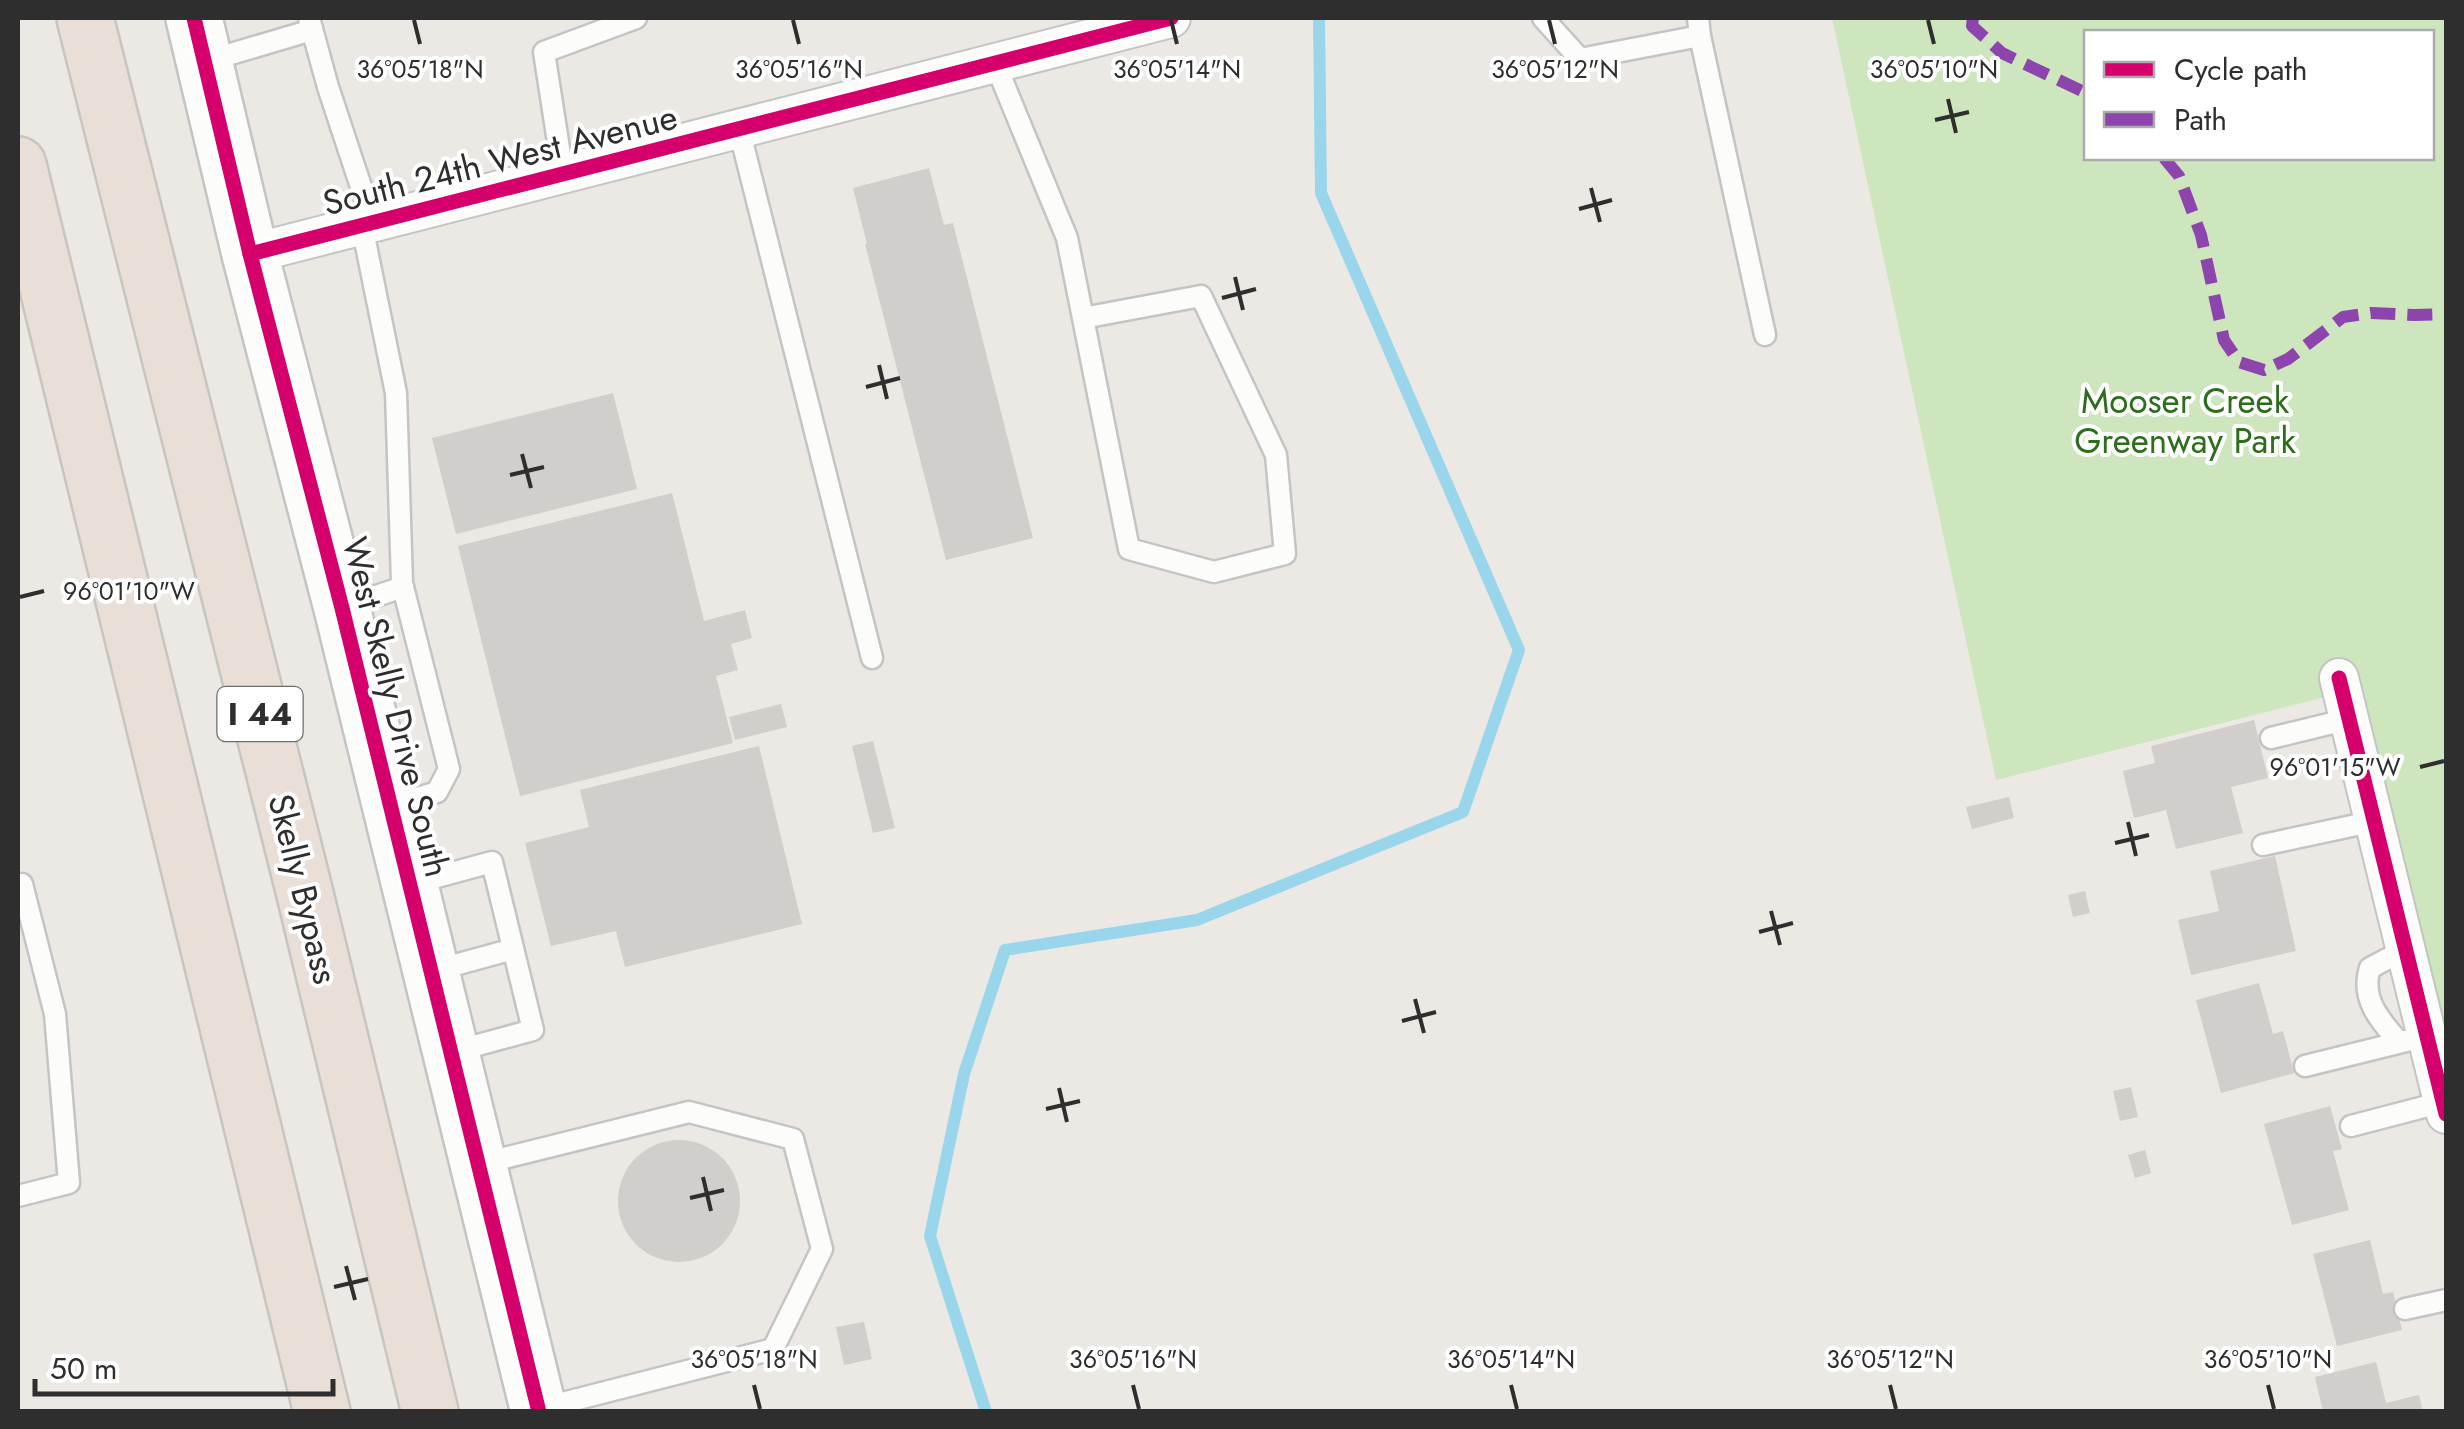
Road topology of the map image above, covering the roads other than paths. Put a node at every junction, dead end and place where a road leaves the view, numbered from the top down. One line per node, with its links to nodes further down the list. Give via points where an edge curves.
1 (85, 18): 40 (highway, Skelly Bypass / I 44)
2 (636, 18): 11 (lane, via 544,52)
3 (1544, 18): 6 (lane, via 1580,60)
4 (1156, 20): 8 (street, South 24th West Avenue)
5 (310, 24): 7 (lane); 12 (lane)
6 (1699, 27): 15 (lane)
7 (200, 40): 13 (street, West Skelly Drive South)
8 (995, 63): 9 (street, South 24th West Avenue); 14 (lane, via 1068,238)
9 (739, 129): 11 (street, South 24th West Avenue); 18 (lane)
10 (18, 165): 39 (highway)
11 (562, 174): 12 (street, South 24th West Avenue)
12 (368, 224): 13 (street, South 24th West Avenue); 16 (lane, via 396,393)
13 (250, 254): 17 (street, West Skelly Drive South)
14 (1083, 318): 14 (lane, via 1128,548 1214,572 1284,554 1276,455 1201,296)
15 (1765, 335)
16 (403, 587): 17 (lane); 22 (lane, via 448,769 437,792)
17 (342, 608): 22 (street, West Skelly Drive South)
18 (872, 658)
19 (2338, 678): 20 (street)
20 (2349, 719): 21 (lane); 23 (street)
21 (2271, 738)
22 (390, 806): 26 (street, West Skelly Drive South)
23 (2375, 820): 24 (lane); 29 (street, via 2406,949)
24 (2263, 845)
25 (22, 884): 35 (lane, via 55,1014 70,1182)
26 (409, 884): 27 (lane, via 492,862); 28 (street, West Skelly Drive South)
27 (513, 949): 28 (lane); 30 (lane, via 533,1030)
28 (431, 972): 30 (street, West Skelly Drive South)
29 (2413, 1039): 31 (lane); 32 (street)
30 (450, 1052): 34 (street, West Skelly Drive South)
31 (2305, 1066)
32 (2445, 1108): 33 (lane)
33 (2351, 1126)
34 (478, 1165): 38 (street, West Skelly Drive South); 38 (lane, via 689,1112 793,1139 822,1249 773,1349)
35 (18, 1196)
36 (2446, 1300): 37 (lane)
37 (2406, 1310)
38 (538, 1410)
39 (322, 1412)
40 (430, 1412)

